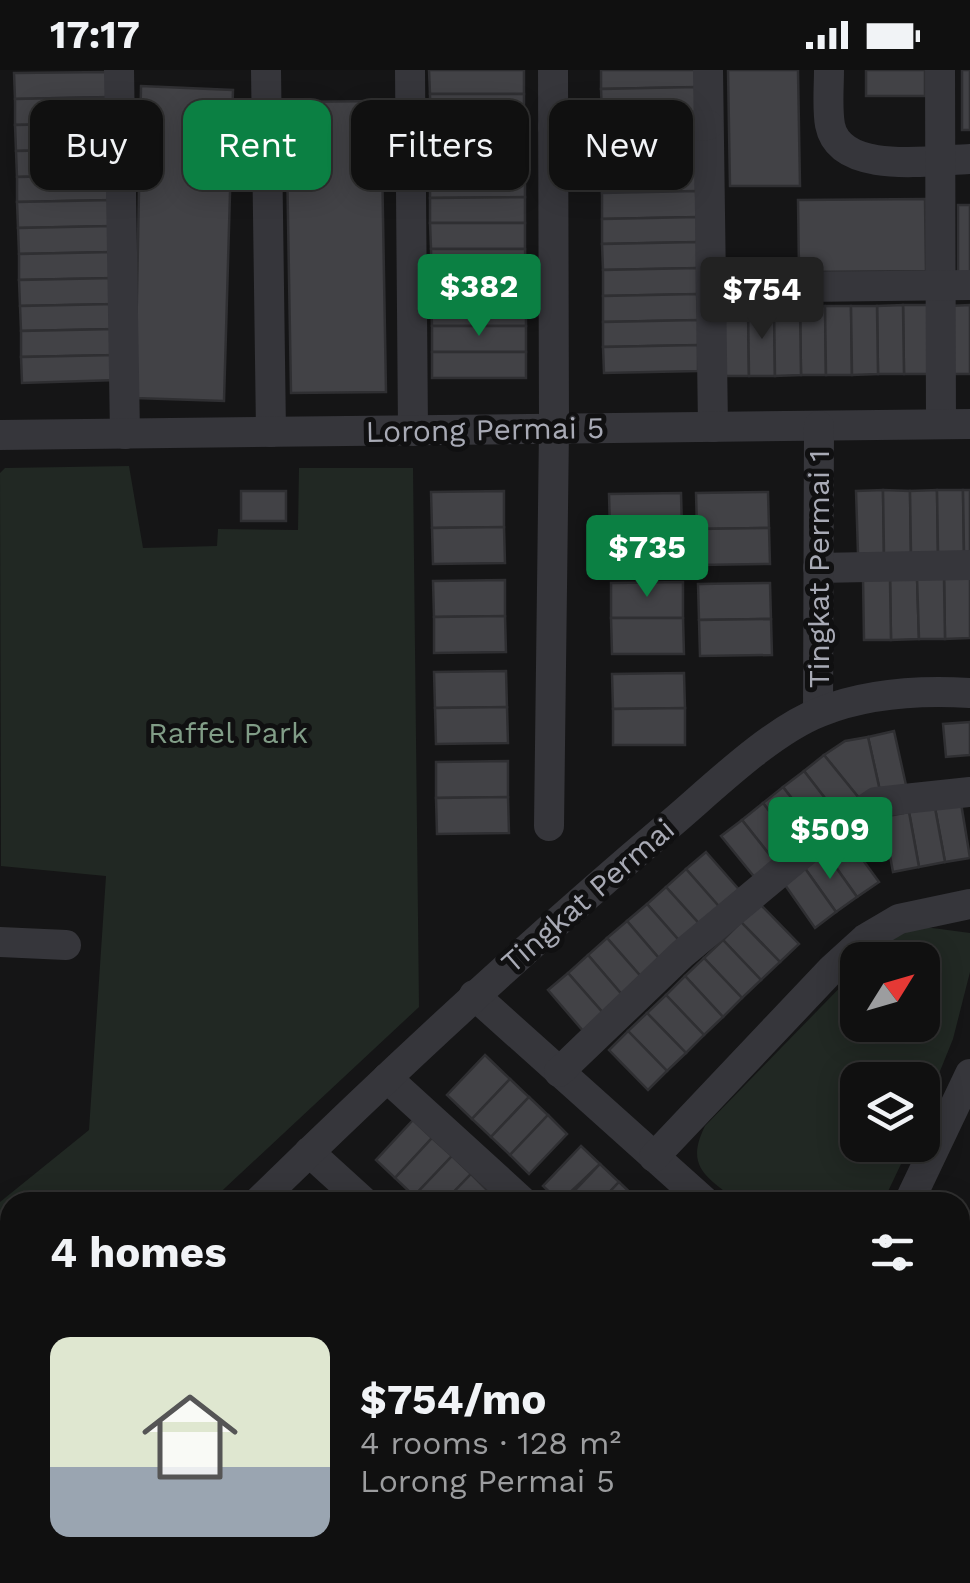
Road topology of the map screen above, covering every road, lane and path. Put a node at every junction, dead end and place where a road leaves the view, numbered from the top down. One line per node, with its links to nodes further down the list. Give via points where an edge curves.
1 (119, 70): 21 (street)
2 (266, 70): 20 (street)
3 (410, 70): 19 (street)
4 (552, 70): 8 (street)
5 (708, 70): 10 (street)
6 (829, 70): 11 (street, via 830,127 840,145 874,161)
7 (940, 70): 11 (street)
8 (552, 100)
9 (693, 125): 10 (street)
10 (708, 125): 14 (street)
11 (955, 160): 13 (street)
12 (552, 190): 18 (street)
13 (956, 285): 14 (street); 15 (street)
14 (711, 288): 17 (street)
15 (956, 424): 16 (street, Lorong Permai 5)
16 (819, 426): 17 (street, Lorong Permai 5); 24 (street, Tingkat Permai 1)
17 (713, 427): 18 (street, Lorong Permai 5)
18 (554, 429): 19 (street, Lorong Permai 5); 28 (street)
19 (413, 431): 20 (street, Lorong Permai 5)
20 (270, 432): 21 (street, Lorong Permai 5)
21 (124, 434): 22 (street, Lorong Permai 5)
22 (0, 435)
23 (970, 565): 24 (street)
24 (818, 568): 26 (street, Tingkat Permai 1)
25 (970, 693): 26 (street, Tingkat Permai, via 875,696)
26 (818, 712): 32 (street, Tingkat Permai, via 764,746)
27 (970, 792): 33 (street, via 876,802 845,823 734,909)
28 (550, 826)
29 (970, 904): 37 (street, via 899,919 865,939)
30 (0, 942): 31 (street)
31 (66, 945)
32 (474, 995): 33 (street); 35 (street, Tingkat Permai)
33 (558, 1072): 37 (street)
34 (970, 1074): 42 (street)
35 (387, 1078): 36 (street, Tingkat Permai); 40 (street)
36 (309, 1152): 38 (street, Tingkat Permai); 39 (street)
37 (654, 1157): 41 (street)
38 (268, 1192)
39 (353, 1192)
40 (513, 1192)
41 (694, 1192)
42 (913, 1192)

